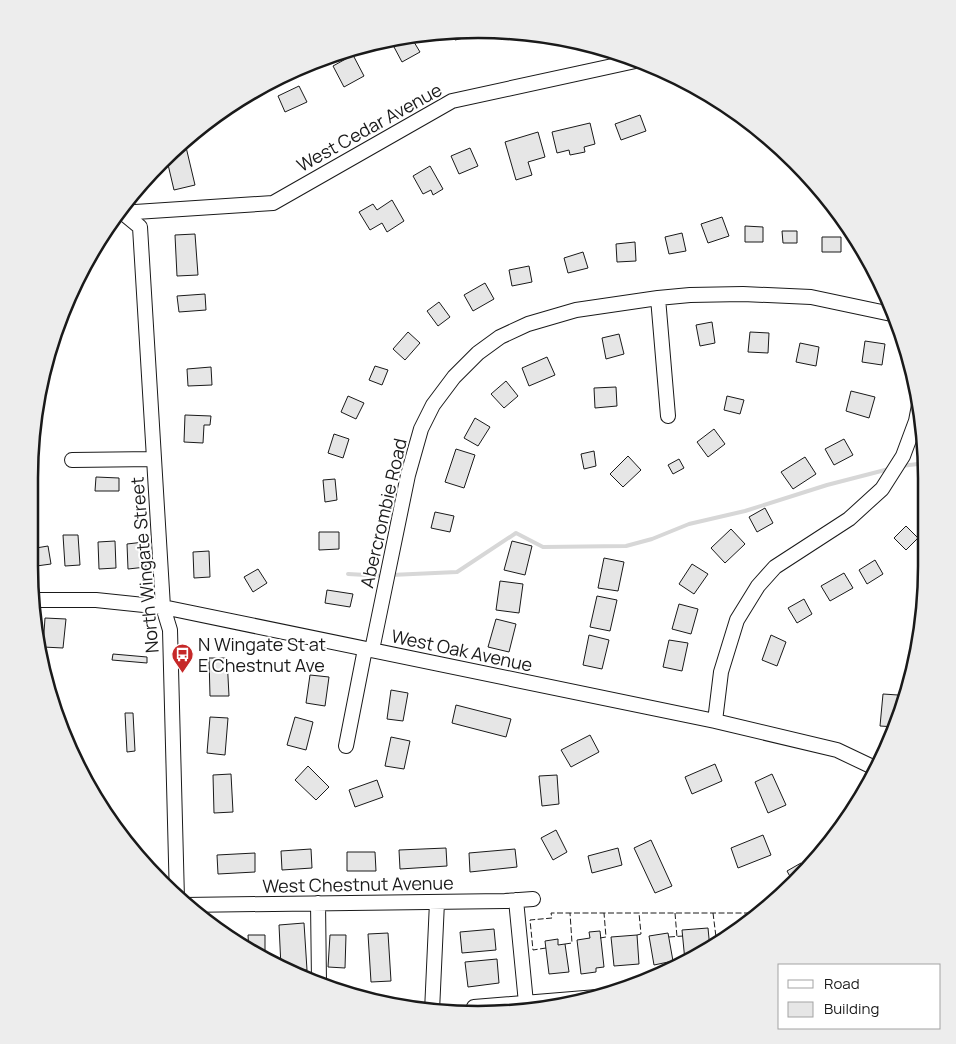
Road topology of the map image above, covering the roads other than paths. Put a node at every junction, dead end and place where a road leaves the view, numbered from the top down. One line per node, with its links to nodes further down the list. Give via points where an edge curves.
1 (626, 63): 2 (street, West Cedar Avenue, via 452,101 273,203)
2 (129, 211)
3 (125, 215): 8 (street, North Wingate Street, via 140,228)
4 (658, 298): 5 (street, Abercrombie Road, via 743,294 811,297); 6 (street); 12 (street, Abercrombie Road, via 576,310 528,324 500,337 454,377 421,429)
5 (886, 313)
6 (668, 416)
7 (915, 423): 13 (street, via 903,456 882,489 849,519 775,568 758,586 737,620 721,672)
8 (154, 459): 9 (street); 11 (street, North Wingate Street)
9 (72, 460)
10 (39, 600): 11 (street, West Oak Avenue, via 96,600)
11 (163, 607): 12 (street, West Oak Avenue); 16 (street, North Wingate Street, via 170,630)
12 (368, 649): 13 (street, West Oak Avenue); 14 (street, Abercrombie Road)
13 (715, 722): 15 (street, West Oak Avenue, via 837,750)
14 (346, 746)
15 (870, 766)
16 (178, 887)
17 (534, 899): 18 (street, West Chestnut Avenue)
18 (516, 900): 20 (street, West Chestnut Avenue); 24 (street)
19 (318, 902): 20 (street, West Chestnut Avenue); 21 (street, West Chestnut Avenue); 22 (street)
20 (437, 902): 25 (street)
21 (197, 905)
22 (319, 977)
23 (543, 1002): 24 (street)
24 (526, 1003): 26 (street)
25 (432, 1004)
26 (487, 1006)

